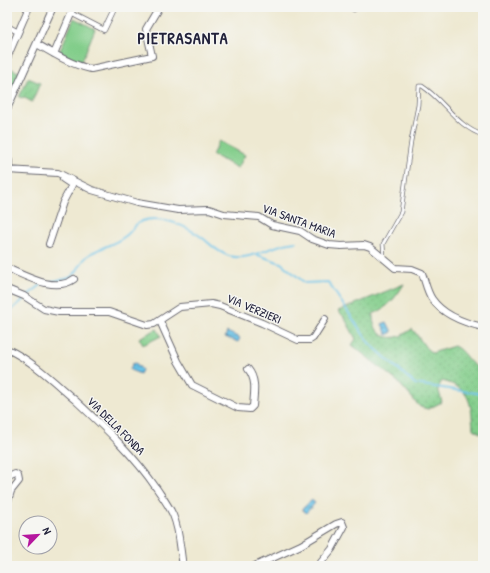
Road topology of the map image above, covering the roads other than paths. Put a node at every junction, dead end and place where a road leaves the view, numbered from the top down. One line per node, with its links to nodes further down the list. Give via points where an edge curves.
1 (29, 7): 9 (street)
2 (53, 7): 10 (street)
3 (115, 7): 6 (street, via 104,30)
4 (159, 7): 11 (street, via 146,29 152,56 91,69 83,68)
5 (348, 7): 7 (lane)
6 (72, 10): 11 (street)
7 (354, 10)
8 (7, 26): 9 (street)
9 (18, 32): 12 (street)
10 (37, 44): 11 (street); 13 (street)
11 (54, 54)
12 (7, 58)
13 (7, 109)
14 (483, 135): 19 (lane, via 467,128 431,91 419,86 403,206 383,244)
15 (7, 158): 16 (street)
16 (8, 170): 17 (street, VIA SANTA MARIA)
17 (58, 173): 18 (street, via 72,185 63,202); 19 (street, VIA SANTA MARIA, via 92,190 137,203 178,210 209,210 224,214 250,215 272,225 300,231 329,245 364,245 370,247)
18 (49, 244)
19 (385, 261): 25 (street, VIA SANTA MARIA, via 395,268 422,273 432,299 446,312 469,324)
20 (7, 268): 21 (street, via 51,284)
21 (74, 279)
22 (7, 289): 24 (street, VIA VERZIERI, via 44,309 59,312 109,312 147,325)
23 (326, 319): 24 (street, VIA VERZIERI, via 310,340 298,340 248,317 211,304 180,307)
24 (160, 320): 27 (street, via 185,376 199,390 238,408 250,409 253,406 255,384)
25 (483, 327)
26 (7, 349): 30 (street, VIA DELLA FONDA, via 48,376 131,454 150,478 173,515)
27 (248, 369)
28 (7, 478): 29 (street, via 16,474 19,481 11,491)
29 (7, 504)
30 (182, 566)
31 (254, 566): 32 (street, via 290,551 342,522 344,527 338,539)
32 (318, 566)

